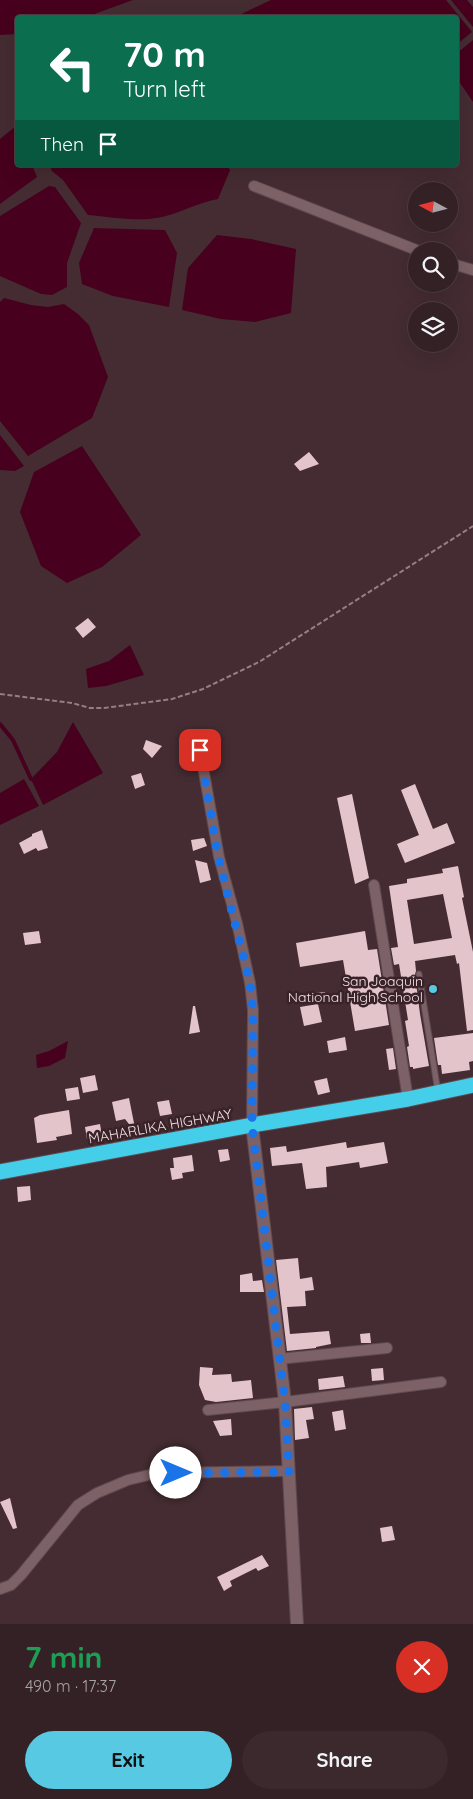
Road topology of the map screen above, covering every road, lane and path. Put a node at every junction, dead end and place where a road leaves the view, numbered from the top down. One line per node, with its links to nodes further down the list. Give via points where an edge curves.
1 (254, 186): 2 (street)
2 (408, 247)
3 (458, 265): 4 (street)
4 (473, 270)
5 (473, 526): 6 (path, via 259,662 203,689 172,699 104,708)
6 (0, 694)
7 (200, 750): 13 (street, via 218,856 250,983 253,1010)
8 (374, 885): 12 (street)
9 (419, 974): 11 (lane)
10 (473, 1086): 11 (highway, MAHARLIKA HIGHWAY)
11 (438, 1092): 12 (highway, MAHARLIKA HIGHWAY)
12 (408, 1099): 13 (highway, MAHARLIKA HIGHWAY)
13 (252, 1125): 14 (highway, MAHARLIKA HIGHWAY); 16 (street)
14 (0, 1172)
15 (387, 1348): 16 (street)
16 (279, 1359): 18 (street)
17 (441, 1382): 18 (street)
18 (285, 1402): 19 (street); 20 (street)
19 (208, 1410)
20 (289, 1472): 21 (street, via 158,1473 128,1480 78,1505 22,1575 11,1585); 22 (street)
21 (0, 1589)
22 (297, 1624)

